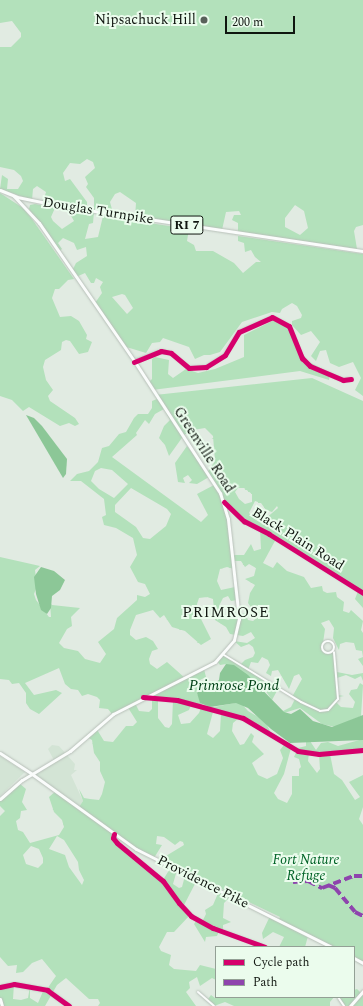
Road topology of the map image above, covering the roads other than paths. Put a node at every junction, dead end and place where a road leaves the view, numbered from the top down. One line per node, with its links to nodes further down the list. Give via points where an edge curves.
1 (0, 190): 2 (main road, Douglas Turnpike)
2 (12, 195): 3 (main road, Douglas Turnpike / RI 7, via 60,206); 4 (main road, Greenville Road, via 39,223)
3 (363, 251)
4 (134, 362): 5 (street, via 162,350 189,368 206,368 224,355 239,332 272,317 289,326 302,358 310,366 343,380); 6 (main road, Greenville Road)
5 (351, 379)
6 (224, 502): 7 (street, Black Plain Road, via 244,521); 9 (main road, Greenville Road, via 239,619 234,640)
7 (363, 593)
8 (334, 652): 8 (street, via 332,643 323,643 321,647 324,652); 9 (street, via 338,699 328,710 320,711)
9 (224, 655): 10 (main road, Greenville Road, via 207,667)
10 (143, 697): 11 (street, via 177,700 243,718 298,751 319,754); 13 (main road, Greenville Road, via 113,714 62,758)
11 (363, 750)
12 (0, 753): 13 (main road, Providence Pike)
13 (32, 774): 14 (main road, Greenville Road); 15 (main road, Providence Pike)
14 (0, 799)
15 (114, 834): 16 (street, via 113,838 117,843 163,880 191,916 213,928); 17 (main road, Providence Pike, via 146,854)
16 (262, 946)
17 (330, 946)
18 (0, 987): 23 (main road, via 14,984 41,988 54,993)
19 (363, 991): 25 (main road)
20 (198, 992): 24 (street)
21 (0, 999): 22 (main road)
22 (2, 1006)
23 (69, 1006)
24 (214, 1006)
25 (350, 1006)

